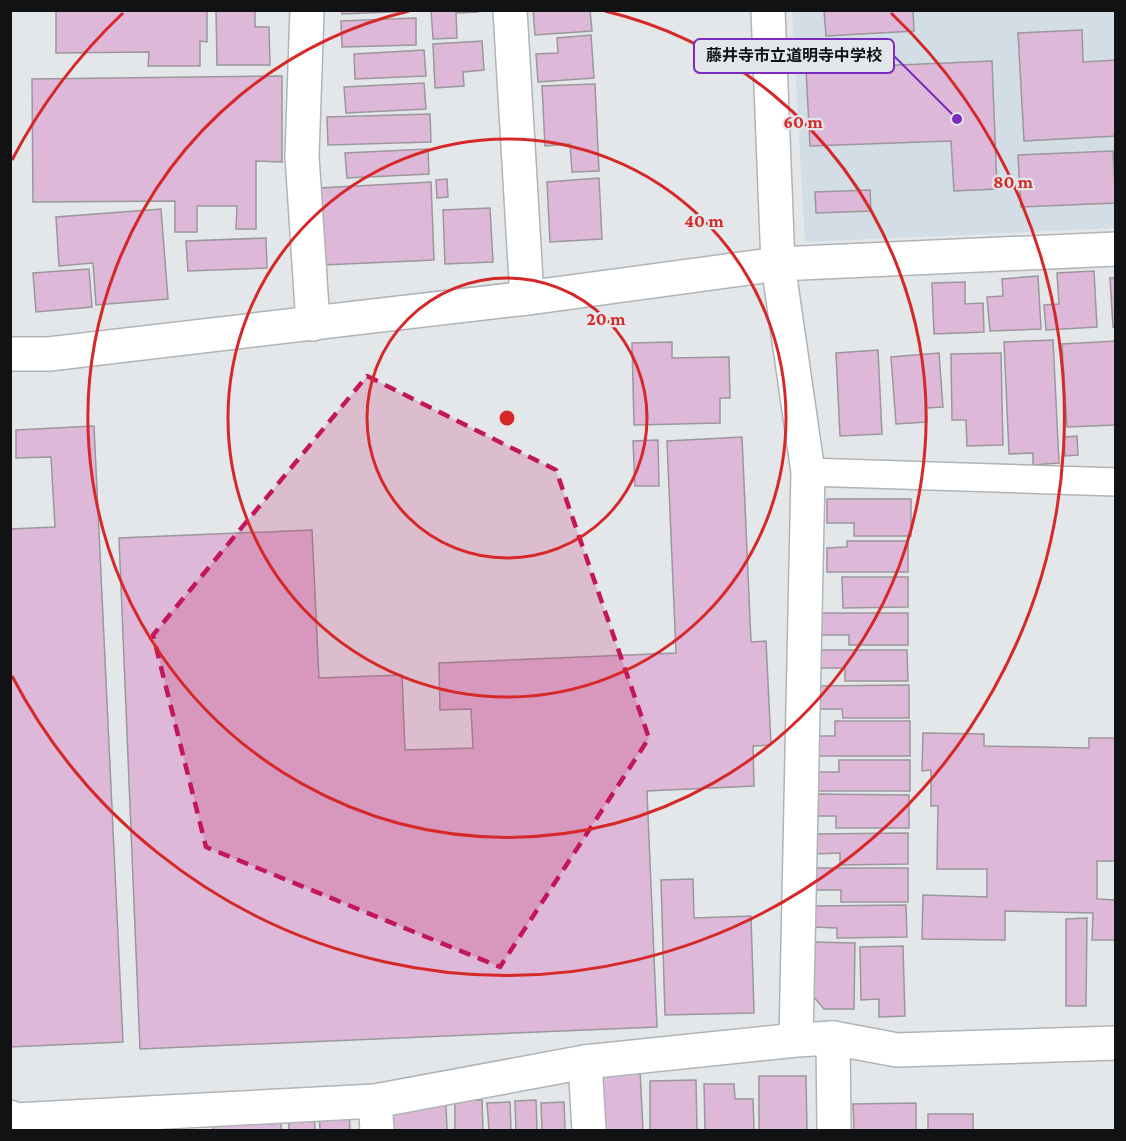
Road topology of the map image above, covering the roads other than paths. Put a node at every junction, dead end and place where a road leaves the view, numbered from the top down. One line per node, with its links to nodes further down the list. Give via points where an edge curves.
1 (308, 10): 7 (street, via 302,156)
2 (510, 10): 6 (street)
3 (768, 10): 5 (street)
4 (1116, 249): 5 (street)
5 (778, 264): 6 (street); 9 (street)
6 (526, 298): 7 (street)
7 (313, 324): 8 (street, via 49,354)
8 (10, 354)
9 (808, 472): 10 (lane); 12 (street)
10 (1116, 482)
11 (833, 1038): 12 (street); 13 (street, via 897,1050); 19 (street)
12 (796, 1040): 14 (street)
13 (1116, 1043)
14 (585, 1062): 15 (street); 18 (street)
15 (376, 1116): 17 (street)
16 (10, 1117): 17 (street)
17 (180, 1121)
18 (589, 1131)
19 (834, 1131)

